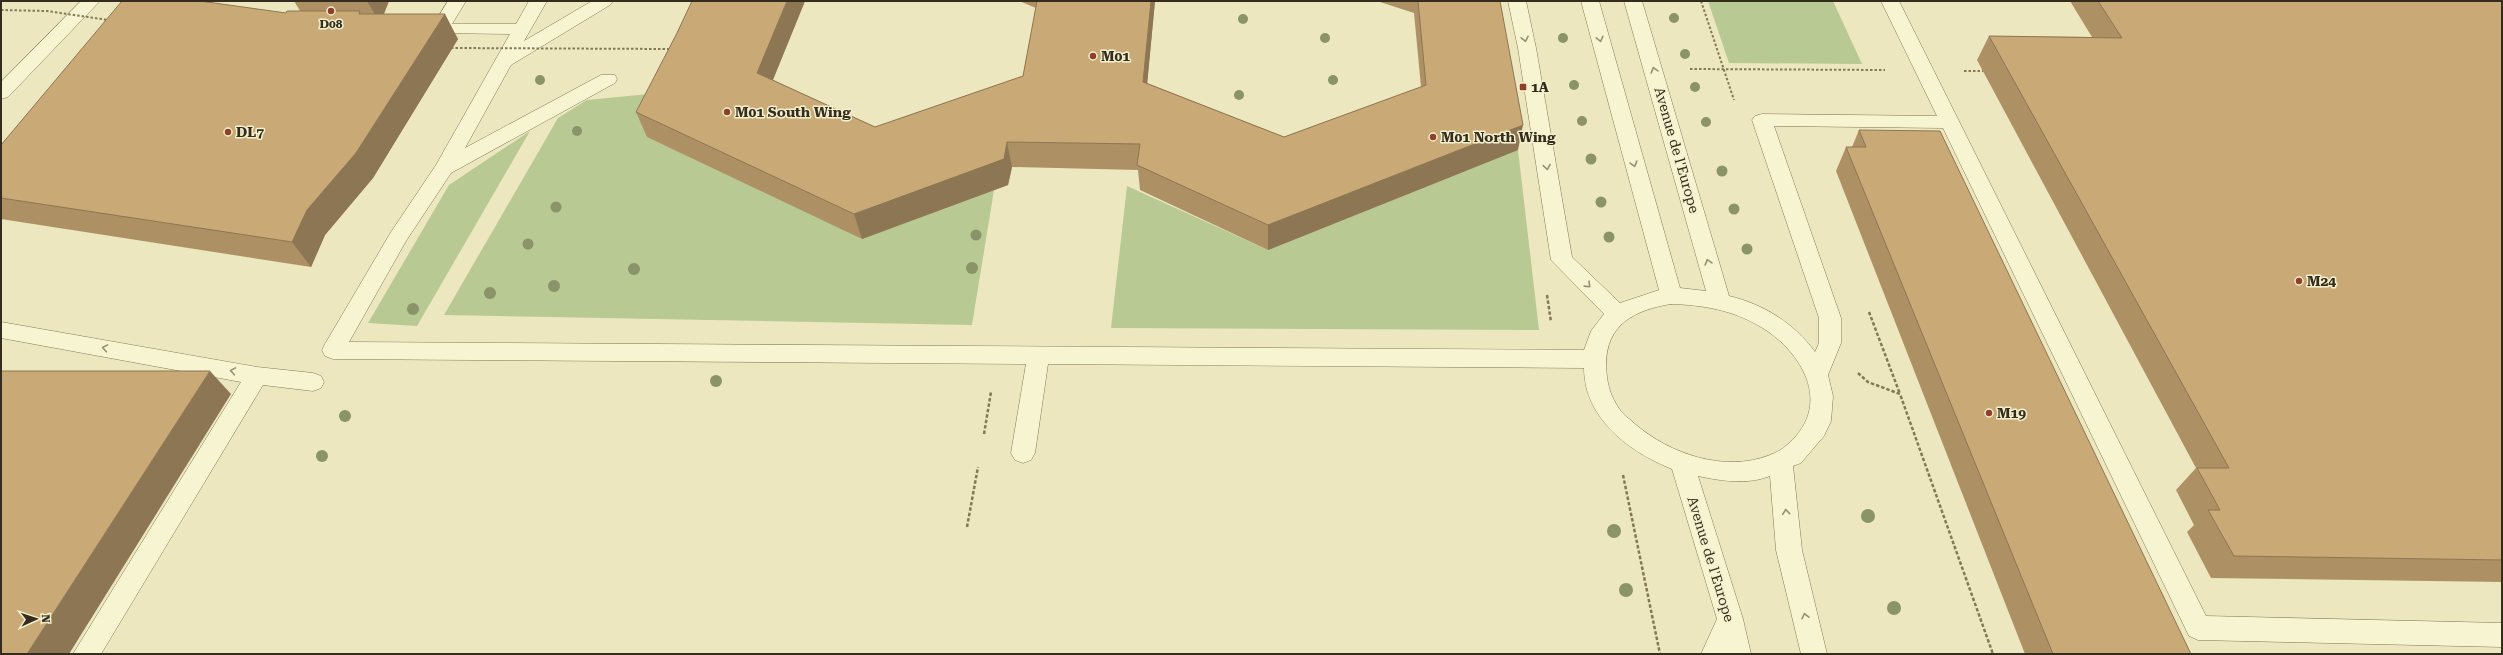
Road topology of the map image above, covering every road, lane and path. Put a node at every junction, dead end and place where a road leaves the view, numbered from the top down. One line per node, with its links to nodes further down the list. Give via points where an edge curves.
1 (91, 1): 18 (street)
2 (457, 1): 11 (street, via 432,29)
3 (538, 1): 11 (street)
4 (604, 1): 14 (street)
5 (1517, 1): 24 (street, one-way to 24, via 1562,260)
6 (1590, 1): 21 (street, one-way to 21)
7 (1633, 1): 22 (street, Avenue de l'Europe, one-way to 7)
8 (1890, 1): 19 (street)
9 (1, 10): 10 (path, bridge, via 47,11)
10 (109, 20)
11 (521, 28): 14 (street)
12 (446, 48): 13 (path, bridge)
13 (675, 49)
14 (502, 63): 20 (street)
15 (1688, 69): 16 (path)
16 (1891, 70)
17 (608, 79): 20 (street)
18 (1, 93)
19 (1951, 122): 29 (street, via 1762,120 1830,318 1830,343); 42 (street, via 2198,628)
20 (444, 168): 26 (street, via 398,237 333,350)
21 (1671, 296): 22 (street); 24 (street, via 1636,304)
22 (1719, 300): 29 (street, via 1746,308 1770,322 1796,343)
23 (1867, 306): 33 (path)
24 (1618, 314): 27 (street, via 1604,327 1596,342)
25 (1, 330): 30 (street, one-way to 25)
26 (1038, 356): 27 (street); 35 (street)
27 (1592, 359): 37 (street, via 1596,390 1617,423 1647,448)
28 (1852, 369): 33 (path, via 1868,382)
29 (1817, 375): 36 (street, via 1823,404 1820,422 1812,439 1798,452)
30 (257, 376): 31 (street); 43 (street)
31 (313, 382)
32 (992, 385): 34 (path)
33 (1900, 394): 48 (path)
34 (984, 434)
35 (1023, 454)
36 (1781, 462): 37 (street, via 1763,469 1743,472 1710,470); 47 (street, one-way to 36, via 1789,550)
37 (1682, 464): 41 (street, Avenue de l'Europe)
38 (978, 467): 40 (path)
39 (1622, 472): 44 (path)
40 (967, 527)
41 (1730, 619): 45 (street); 46 (street, Avenue de l'Europe)
42 (2502, 635)
43 (86, 654)
44 (1660, 654)
45 (1714, 654)
46 (1738, 654)
47 (1814, 654)
48 (1993, 654)

